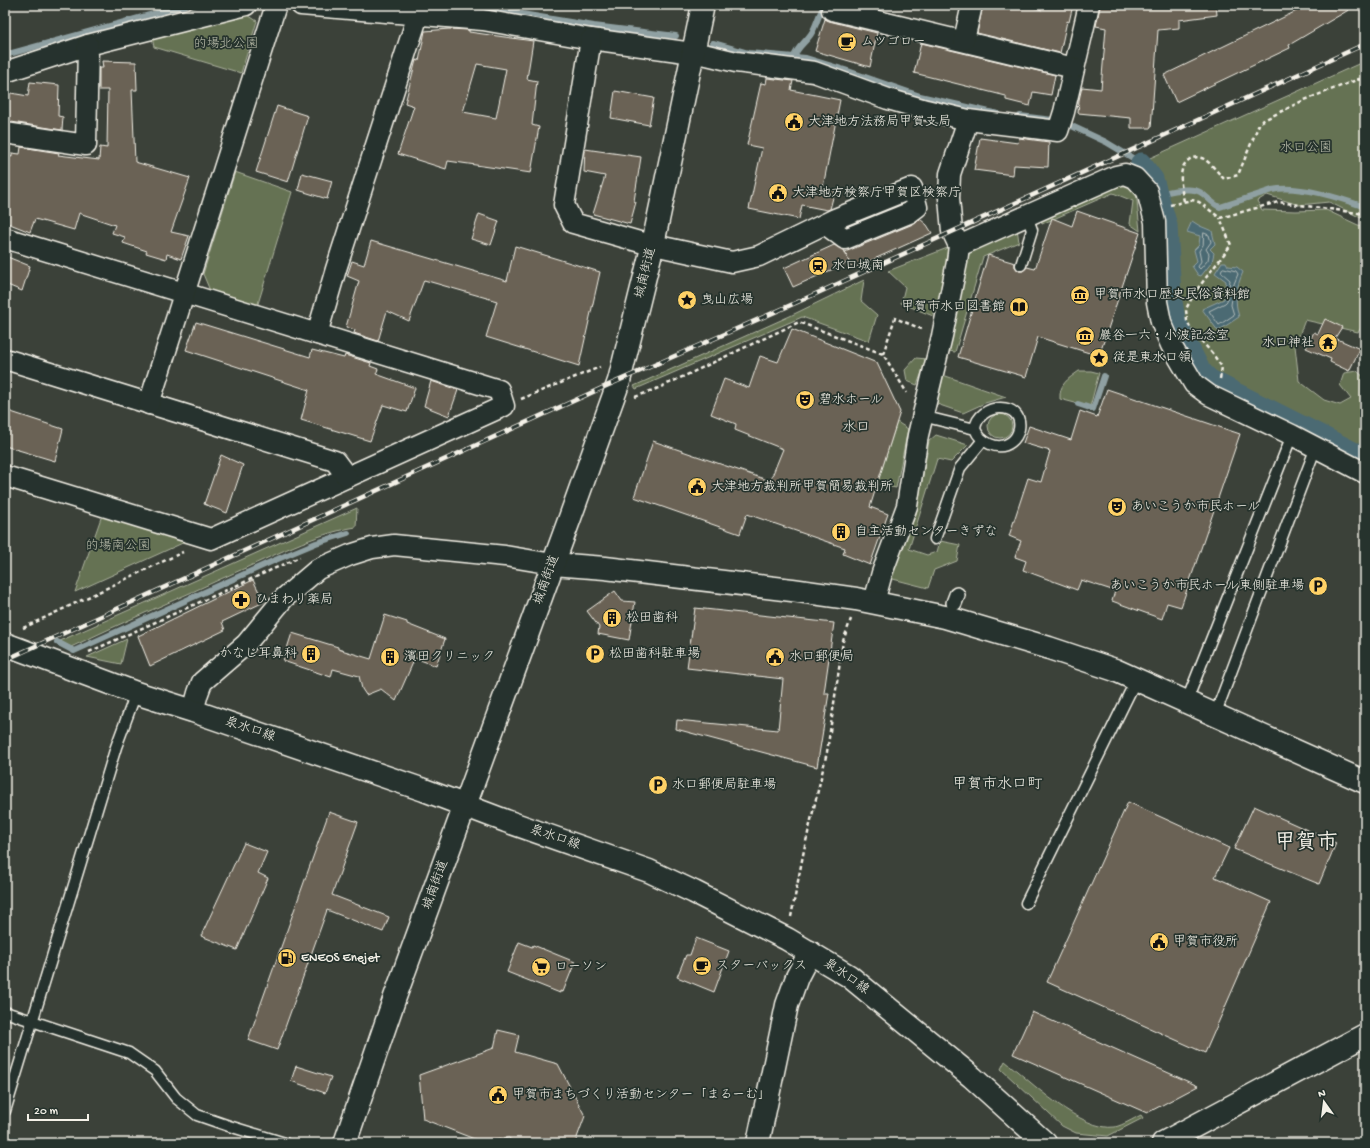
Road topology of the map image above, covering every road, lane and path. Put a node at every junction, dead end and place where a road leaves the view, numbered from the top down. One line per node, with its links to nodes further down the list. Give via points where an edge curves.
1 (246, 5): 11 (street)
2 (276, 5): 28 (street)
3 (301, 5): 8 (street)
4 (703, 5): 12 (street, 城南街道)
5 (972, 5): 10 (street)
6 (1089, 5): 13 (street)
7 (832, 10): 10 (street)
8 (418, 14): 9 (street, via 483,20); 29 (street)
9 (591, 39): 12 (street); 25 (street, via 564,205 573,223)
10 (964, 40): 13 (street)
11 (88, 45): 14 (street); 17 (street, via 86,145)
12 (694, 53): 16 (street, via 736,62 814,72 888,99); 25 (street, 城南街道)
13 (1074, 68): 16 (street, via 1061,121)
14 (5, 72)
15 (1365, 94): 18 (path, via 1359,79 1302,101 1260,122 1238,176 1224,179 1204,159 1195,157 1188,160 1181,175)
16 (968, 120): 26 (street, via 950,174 948,198 952,231)
17 (5, 133)
18 (1184, 201): 19 (path); 22 (path, via 1199,202)
19 (1166, 206)
20 (1365, 214): 22 (path, via 1278,202)
21 (1027, 216): 26 (street); 27 (lane, via 1032,230); 40 (street, via 1116,176 1126,174 1135,178 1147,191 1155,222 1157,302 1161,322 1194,384 1209,395)
22 (1220, 218): 34 (path, via 1231,245 1195,292 1186,309 1191,329 1222,367)
23 (825, 224): 25 (street, via 759,256 732,262)
24 (5, 238): 28 (street)
25 (653, 244): 49 (street, 城南街道, via 619,381)
26 (959, 246): 30 (street)
27 (1021, 265)
28 (184, 293): 29 (street); 36 (street)
29 (317, 334): 37 (street, via 499,390)
30 (942, 336): 31 (path, via 895,318); 38 (street, via 939,366)
31 (883, 354): 35 (path, via 799,322 661,387); 38 (path)
32 (5, 359): 36 (street)
33 (603, 366): 37 (path)
34 (1220, 380)
35 (633, 397)
36 (149, 404): 45 (street, via 335,461)
37 (504, 406): 45 (street)
38 (922, 416): 39 (lane); 50 (street, via 907,506 882,573)
39 (975, 429): 41 (lane); 41 (lane, via 976,421 982,415 1002,407 1009,409 1018,418 1018,432 1012,442 998,446)
40 (1292, 435): 42 (street); 55 (lane)
41 (983, 440): 47 (lane, via 960,468)
42 (1316, 447): 43 (street); 57 (lane)
43 (1365, 473)
44 (5, 476): 46 (street)
45 (347, 477): 46 (street)
46 (211, 539): 51 (path)
47 (935, 539)
48 (300, 557): 52 (path)
49 (553, 564): 50 (street, via 737,583); 56 (street, via 505,556 394,545 350,555 318,569 284,598 246,644 202,682); 59 (street, 城南街道)
50 (865, 601): 53 (street, via 952,619 1072,655); 61 (path, via 853,613 843,641 827,752)
51 (12, 637): 54 (street, 泉水口線)
52 (84, 655)
53 (1136, 680): 55 (street); 60 (lane)
54 (136, 693): 56 (street, 泉水口線); 64 (lane, via 116,747)
55 (1186, 703): 57 (street)
56 (193, 711): 59 (street, 泉水口線)
57 (1215, 715): 58 (street)
58 (1365, 782)
59 (466, 806): 61 (street, 泉水口線, via 649,871); 69 (street, 城南街道, via 397,990)
60 (1026, 903)
61 (787, 939): 62 (street, 泉水口線)
62 (810, 952): 70 (street, via 787,1005); 71 (street, 泉水口線, via 849,976 972,1077)
63 (5, 1012): 64 (lane)
64 (32, 1021): 66 (lane); 68 (lane, via 129,1053 156,1071 176,1098 197,1115)
65 (1365, 1035): 72 (street)
66 (5, 1112)
67 (1365, 1139): 73 (path)
68 (285, 1143)
69 (345, 1143)
70 (758, 1143)
71 (1045, 1143)
72 (1163, 1143)
73 (1356, 1143)

